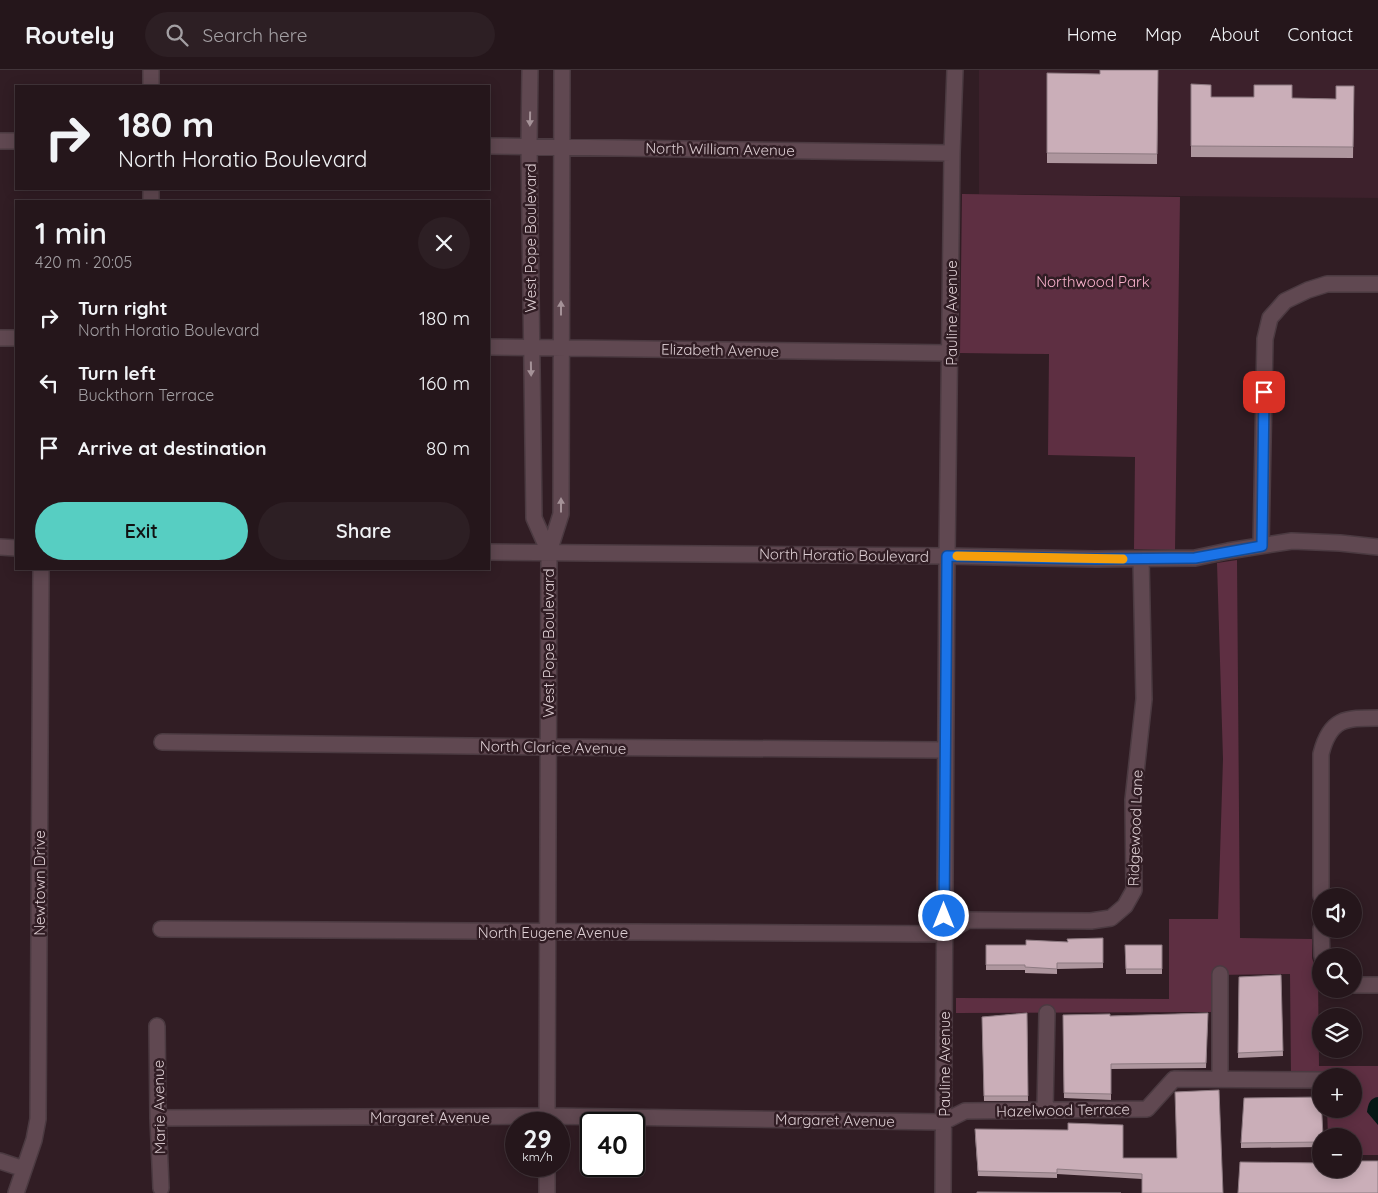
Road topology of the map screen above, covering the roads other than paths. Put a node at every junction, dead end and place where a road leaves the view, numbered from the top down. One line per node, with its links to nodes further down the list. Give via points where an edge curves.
1 (151, 70): 5 (street)
2 (530, 70): 9 (street, West Pope Boulevard, one-way to 9)
3 (562, 70): 10 (street, West Pope Boulevard)
4 (955, 70): 11 (street, Pauline Avenue)
5 (151, 85)
6 (0, 141): 7 (street)
7 (15, 141)
8 (490, 146): 9 (street, North William Avenue)
9 (529, 146): 10 (street, North William Avenue); 16 (street, West Pope Boulevard)
10 (562, 147): 11 (street, North William Avenue); 17 (street, West Pope Boulevard, one-way to 10)
11 (952, 153): 18 (street, Pauline Avenue)
12 (1378, 284): 19 (street, via 1327,284 1314,288 1285,302 1270,318 1264,339)
13 (0, 338): 14 (street)
14 (15, 338)
15 (490, 348): 16 (street, Elizabeth Avenue)
16 (531, 348): 17 (street, Elizabeth Avenue); 24 (street, West Pope Boulevard, one-way to 24, via 534,518)
17 (561, 349): 18 (street, Elizabeth Avenue); 24 (street, West Pope Boulevard, one-way to 17, via 562,514)
18 (951, 353): 25 (street, Pauline Avenue)
19 (1262, 546): 21 (street, North Horatio Boulevard, via 1292,541); 26 (street, North Horatio Boulevard, via 1195,558)
20 (0, 547): 22 (street)
21 (1378, 547)
22 (15, 548)
23 (490, 552): 24 (street, North Horatio Boulevard)
24 (549, 552): 25 (street, North Horatio Boulevard); 30 (street, West Pope Boulevard)
25 (947, 556): 26 (street, North Horatio Boulevard); 31 (street, Pauline Avenue)
26 (1141, 559): 35 (street, Ridgewood Lane, via 1144,699 1133,800 1134,890 1125,906 1111,918 1091,921 968,920)
27 (41, 570): 50 (street, Newtown Drive, via 38,1119)
28 (1378, 718): 32 (street, via 1340,721 1325,739 1321,754)
29 (162, 742): 30 (street, North Clarice Avenue)
30 (548, 747): 31 (street, North Clarice Avenue); 34 (street, West Pope Boulevard)
31 (945, 750): 35 (street, Pauline Avenue)
32 (1321, 888)
33 (161, 928): 34 (street, North Eugene Avenue)
34 (547, 932): 35 (street, North Eugene Avenue); 44 (street, West Pope Boulevard)
35 (944, 934): 48 (street, Pauline Avenue)
36 (1220, 974): 41 (street)
37 (1362, 985): 38 (street)
38 (1378, 985)
39 (1047, 1013): 43 (street)
40 (158, 1026): 45 (street, Marie Avenue)
41 (1220, 1079): 42 (street, Hazelwood Terrace); 43 (street, Hazelwood Terrace, via 1174,1079 1147,1109)
42 (1312, 1080)
43 (1045, 1110): 48 (street, Hazelwood Terrace, via 964,1111)
44 (547, 1112)
45 (158, 1118): 46 (street, Margaret Avenue); 52 (street, Marie Avenue)
46 (505, 1120)
47 (570, 1120): 48 (street, Margaret Avenue)
48 (943, 1122): 55 (street, Pauline Avenue)
49 (0, 1161): 50 (street)
50 (24, 1169): 53 (street, Newtown Drive)
51 (547, 1177): 54 (street)
52 (161, 1188)
53 (16, 1193)
54 (547, 1193)
55 (943, 1193)

